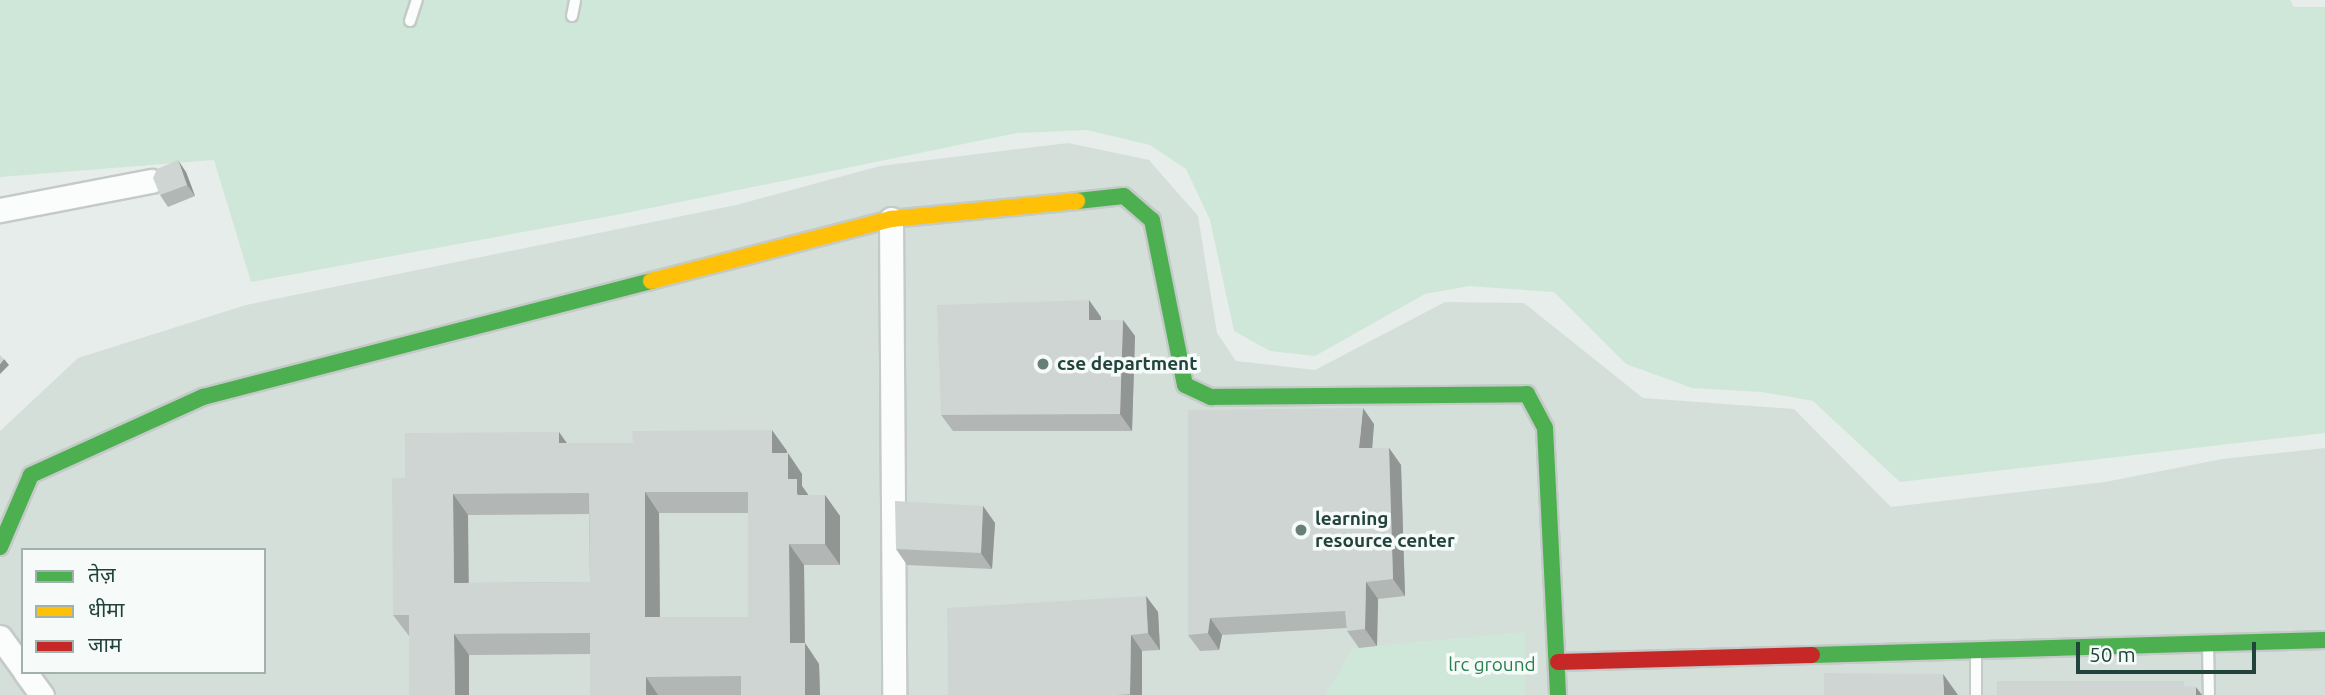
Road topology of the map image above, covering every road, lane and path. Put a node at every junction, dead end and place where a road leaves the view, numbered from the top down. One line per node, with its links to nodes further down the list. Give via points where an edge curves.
1 (417, 0): 4 (lane)
2 (575, 0): 3 (lane)
3 (572, 16)
4 (410, 21)
5 (150, 181): 6 (street)
6 (0, 210)
7 (891, 219): 8 (street, via 203,397 31,475); 13 (street, via 1124,197 1152,220 1185,385 1211,397 1527,394 1545,428); 17 (street)
8 (0, 547)
9 (0, 637): 14 (street)
10 (2325, 640): 11 (street)
11 (2208, 642): 12 (street); 20 (lane)
12 (1976, 648): 13 (street); 19 (lane)
13 (1558, 662): 18 (street)
14 (21, 666)
15 (27, 674): 16 (street)
16 (42, 695)
17 (894, 695)
18 (1558, 695)
19 (1976, 695)
20 (2209, 695)

